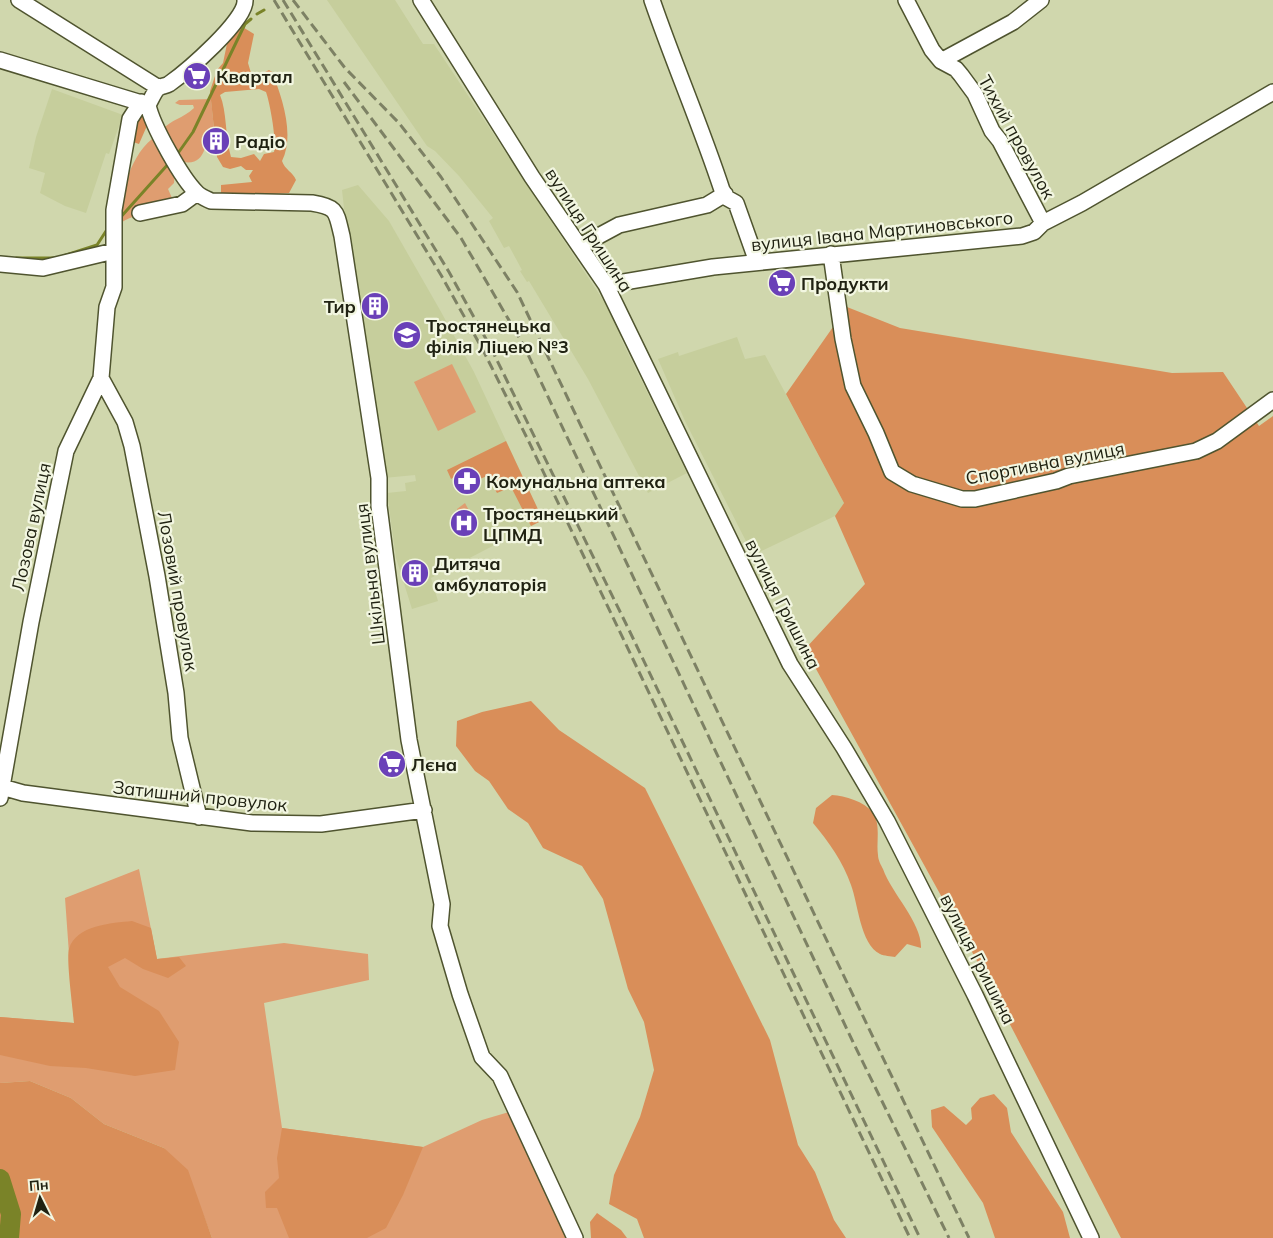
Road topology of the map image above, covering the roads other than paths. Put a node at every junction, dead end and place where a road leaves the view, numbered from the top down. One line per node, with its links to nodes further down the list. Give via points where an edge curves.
1 (19, 0): 9 (street)
2 (421, 0): 16 (street, вулиця Гришина, via 532,177)
3 (652, 0): 13 (street)
4 (906, 0): 8 (street, Тихий провулок)
5 (1041, 0): 8 (street, via 1008,25)
6 (246, 3): 9 (street, via 234,24 204,54)
7 (0, 60): 11 (street)
8 (941, 61): 15 (street, Тихий провулок, via 956,69 975,94)
9 (159, 88): 11 (street, Лозова вулиця)
10 (1273, 92): 15 (street, вулиця Івана Мартиновського)
11 (144, 103): 12 (street); 17 (street, Лозова вулиця, via 130,119 123,149 114,210)
12 (197, 194): 14 (street, via 182,204); 25 (street, Шкільна вулиця, via 211,201 226,203 312,202 328,205 336,212 379,478 379,506 409,740)
13 (725, 194): 16 (street, via 707,205 619,225); 19 (street, via 736,203)
14 (140, 213)
15 (1043, 223): 18 (street, вулиця Івана Мартиновського, via 1034,232 1022,236)
16 (580, 246): 21 (street, вулиця Гришина)
17 (114, 251): 20 (street, via 43,268); 22 (street, Лозова вулиця, via 114,287 107,307)
18 (830, 254): 19 (street, вулиця Івана Мартиновського); 23 (street, Спортивна вулиця, via 853,386 892,472 912,484 962,498 975,498 1196,451 1217,441)
19 (757, 262): 21 (street, вулиця Івана Мартиновського)
20 (0, 264)
21 (606, 285): 28 (street, вулиця Гришина, via 790,664 886,821 975,995)
22 (101, 378): 24 (street, Лозова вулиця, via 66,451); 26 (street, Лозовий провулок, via 125,422 132,446 157,576 180,718 180,738)
23 (1273, 400)
24 (1, 793): 26 (street, Затишний провулок, via 23,793)
25 (424, 810): 26 (street, Затишний провулок, via 321,824 252,823); 27 (street, Шкільна вулиця, via 442,904 440,926 445,950 482,1057 500,1076)
26 (199, 817)
27 (575, 1238)
28 (1091, 1238)

